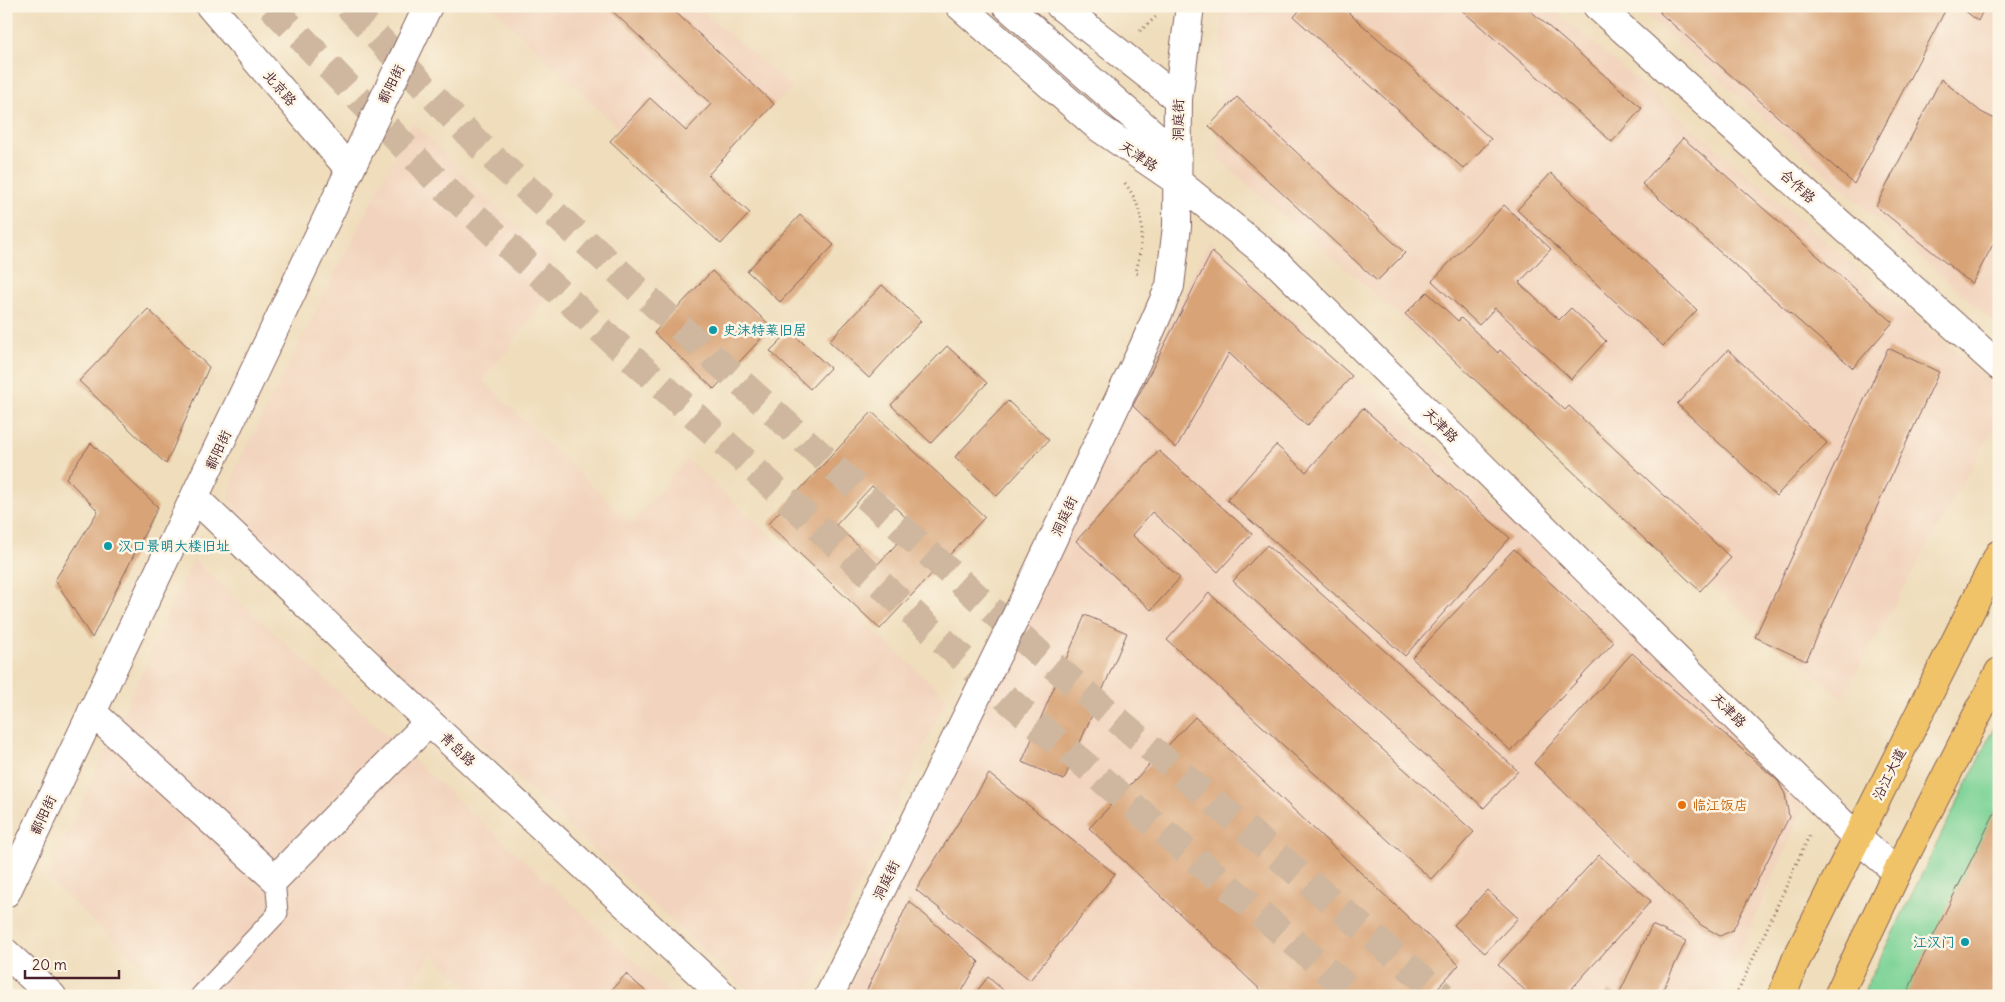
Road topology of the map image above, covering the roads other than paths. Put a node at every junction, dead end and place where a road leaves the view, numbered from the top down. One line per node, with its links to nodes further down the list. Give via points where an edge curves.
1 (210, 6): 9 (street, 北京路)
2 (428, 6): 9 (street, 鄱阳街)
3 (960, 6): 10 (street, 天津路, via 1098,127)
4 (1007, 6): 10 (street, via 1161,142)
5 (1060, 6): 8 (street)
6 (1190, 6): 8 (street, 洞庭街)
7 (1597, 6): 11 (street, 合作路)
8 (1178, 99): 10 (street, 洞庭街)
9 (350, 170): 12 (street, 鄱阳街)
10 (1178, 182): 17 (street, 天津路, via 1276,262); 25 (street, 洞庭街, via 1170,286 1025,598)
11 (1999, 366)
12 (195, 498): 15 (street, 鄱阳街); 16 (street, 青岛路)
13 (1999, 554): 17 (main road, 沿江大道)
14 (1999, 672): 18 (main road)
15 (92, 712): 19 (street); 20 (street, 鄱阳街)
16 (429, 722): 19 (street); 24 (street, 青岛路)
17 (1857, 838): 18 (street, 天津路); 26 (main road, 沿江大道, via 1796,960)
18 (1897, 872): 27 (main road)
19 (275, 879): 23 (lane, via 278,913)
20 (6, 893)
21 (6, 953): 22 (street)
22 (52, 996)
23 (200, 996)
24 (724, 996)
25 (829, 996)
26 (1782, 996)
27 (1838, 996)

